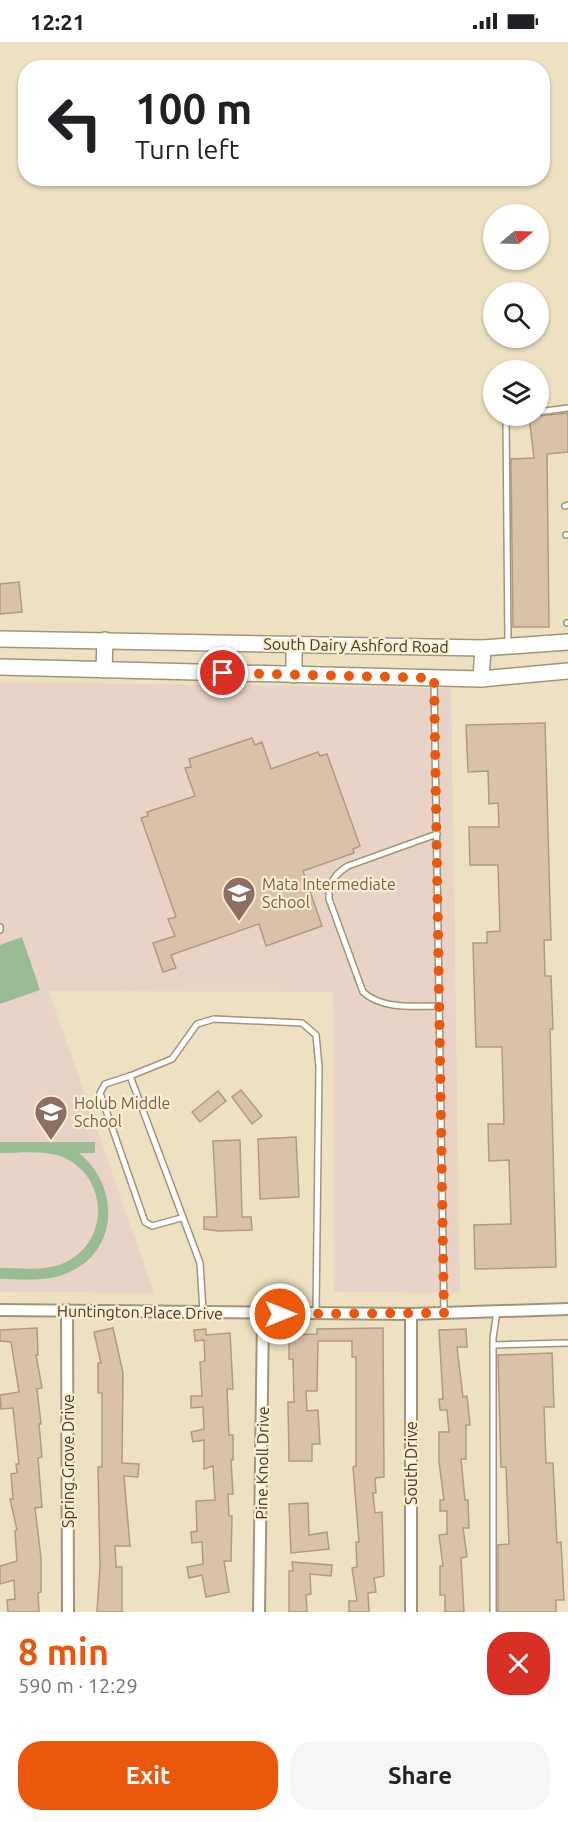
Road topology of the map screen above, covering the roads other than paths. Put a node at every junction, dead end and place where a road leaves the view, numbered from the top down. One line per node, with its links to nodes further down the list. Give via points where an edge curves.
1 (568, 408): 2 (lane)
2 (549, 411)
3 (506, 426): 8 (lane)
4 (0, 639): 5 (main road, South Dairy Ashford Road)
5 (105, 640): 7 (main road, South Dairy Ashford Road); 11 (main road)
6 (568, 642): 8 (main road, South Dairy Ashford Road)
7 (294, 644): 9 (main road, South Dairy Ashford Road); 13 (main road)
8 (508, 647): 9 (main road, South Dairy Ashford Road)
9 (483, 648): 15 (main road)
10 (0, 667): 11 (main road, South Dairy Ashford Road)
11 (104, 670): 13 (main road, South Dairy Ashford Road)
12 (568, 671): 15 (main road, South Dairy Ashford Road)
13 (294, 675): 14 (main road, South Dairy Ashford Road)
14 (434, 678): 15 (main road, South Dairy Ashford Road); 16 (lane)
15 (482, 679)
16 (436, 834): 17 (lane); 17 (lane, via 348,866 339,872 329,890 329,899 363,993 393,1005)
17 (439, 1006): 25 (lane)
18 (130, 1076): 19 (lane); 19 (lane, via 105,1084 100,1093 145,1222 152,1226); 27 (lane, via 172,1059 197,1024 214,1019 302,1023 316,1035 319,1068)
19 (181, 1218): 24 (lane, via 200,1263)
20 (568, 1309): 23 (street, Huntington Place Drive)
21 (0, 1310): 22 (street, Huntington Place Drive)
22 (67, 1310): 24 (street, Huntington Place Drive); 31 (street, Spring Grove Drive)
23 (497, 1311): 25 (street, Huntington Place Drive); 30 (lane)
24 (203, 1312): 26 (street, Huntington Place Drive)
25 (444, 1313): 28 (street, Huntington Place Drive)
26 (263, 1314): 27 (street, Huntington Place Drive); 32 (street, Pine Knoll Drive)
27 (316, 1314): 28 (street, Huntington Place Drive)
28 (411, 1314): 33 (street, South Drive)
29 (568, 1343): 30 (lane)
30 (493, 1345): 34 (lane)
31 (68, 1612)
32 (259, 1612)
33 (411, 1612)
34 (493, 1612)

